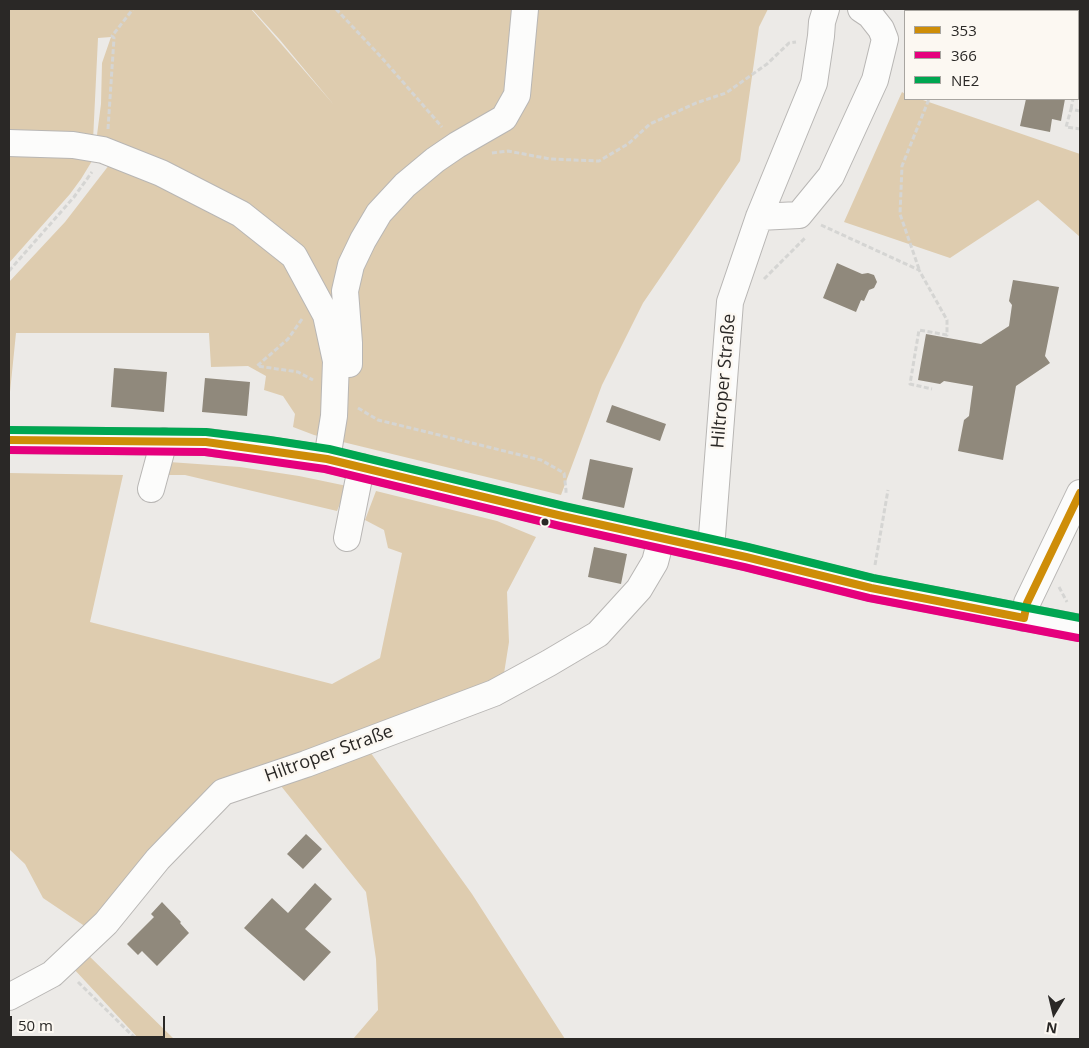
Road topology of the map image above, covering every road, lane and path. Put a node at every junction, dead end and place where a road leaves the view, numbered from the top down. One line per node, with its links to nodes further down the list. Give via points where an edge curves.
1 (336, 9): 13 (path)
2 (525, 9): 13 (street, via 517,95 504,118)
3 (826, 9): 6 (street, Hiltroper Straße)
4 (861, 9): 5 (street, via 881,29)
5 (895, 35): 15 (street, via 831,176 799,215)
6 (821, 36): 14 (path, via 789,43 767,64 726,93 650,124 628,144 599,161 508,151); 15 (street, Hiltroper Straße, via 814,83)
7 (929, 100): 18 (path, via 902,166 900,214)
8 (1073, 100): 9 (path)
9 (1071, 109): 10 (path); 11 (path, via 1066,127)
10 (1080, 111)
11 (1080, 129)
12 (9, 143): 20 (street, via 73,145 103,150 161,173 241,214 294,256)
13 (457, 145): 22 (street, via 405,185 379,213 363,240 351,265 345,291 350,365)
14 (490, 153)
15 (759, 217): 33 (street, Hiltroper Straße, via 730,302)
16 (819, 224): 18 (path)
17 (805, 238): 19 (path)
18 (919, 270): 21 (path, via 947,320 947,335 919,330 910,384)
19 (763, 280)
20 (317, 298): 22 (street, via 326,315 336,361); 22 (path, via 288,339 257,366 298,372)
21 (932, 389)
22 (334, 390): 25 (street, via 334,416); 30 (path, via 378,420 541,460 564,472 566,490)
23 (9, 440): 24 (street)
24 (164, 441): 25 (street, via 206,442); 27 (street)
25 (327, 459): 26 (street)
26 (362, 467): 30 (street); 31 (street)
27 (151, 489)
28 (888, 490): 34 (path)
29 (1080, 493): 35 (street, via 1027,603)
30 (562, 516): 32 (street)
31 (347, 538)
32 (661, 539): 33 (street); 37 (street, Hiltroper Straße, via 655,562 639,589 598,634 549,663 494,693 223,792 158,859 106,923)
33 (711, 549): 34 (street)
34 (871, 588): 35 (street)
35 (1024, 618): 36 (street)
36 (1080, 628)
37 (69, 958): 38 (street, Hiltroper Straße, via 52,974); 39 (path, via 76,980)
38 (9, 998)
39 (136, 1039)

